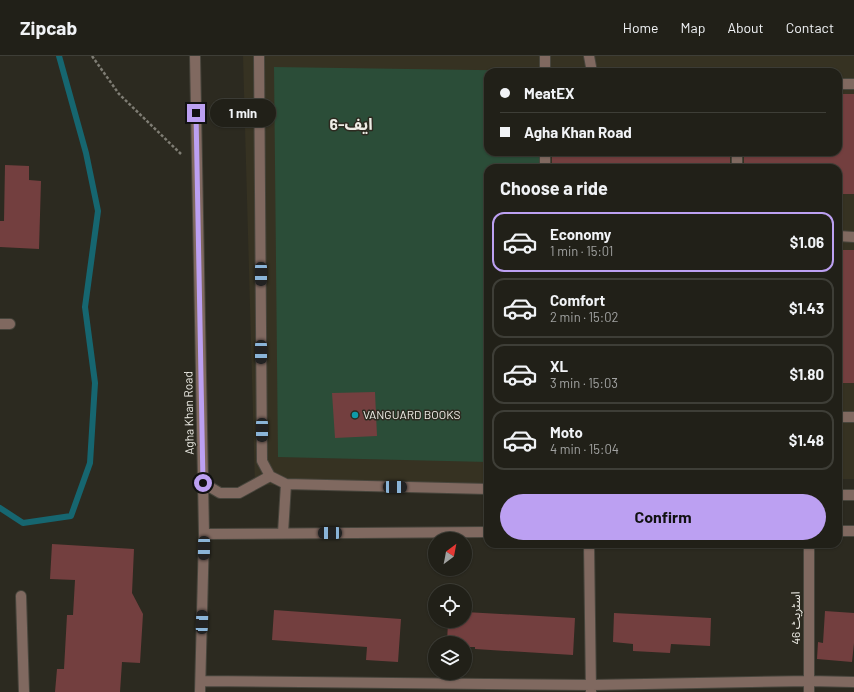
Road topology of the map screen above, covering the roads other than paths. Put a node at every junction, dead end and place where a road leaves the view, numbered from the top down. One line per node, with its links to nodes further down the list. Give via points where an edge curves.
1 (195, 56): 14 (street, Agha Khan Road)
2 (259, 56): 13 (street, via 262,461)
3 (545, 56): 5 (street)
4 (589, 56): 6 (street)
5 (545, 68)
6 (591, 68)
7 (842, 84): 8 (street)
8 (854, 84)
9 (842, 236): 10 (street)
10 (854, 237)
11 (842, 417): 12 (street)
12 (854, 417)
13 (270, 476): 14 (street, via 239,493 220,493); 15 (street)
14 (203, 483): 23 (street, Agha Khan Road)
15 (286, 484): 16 (street); 22 (street)
16 (484, 489)
17 (842, 495): 18 (street)
18 (854, 495)
19 (842, 531): 20 (street)
20 (854, 531)
21 (484, 532): 22 (street)
22 (283, 533): 23 (street)
23 (204, 534): 27 (street, Agha Khan Road)
24 (589, 548): 31 (street)
25 (809, 548): 28 (street, اسٹریٹ 46)
26 (21, 596): 32 (street)
27 (201, 681): 30 (street); 33 (street, Agha Khan Road)
28 (809, 681): 29 (street); 31 (street); 34 (street, اسٹریٹ 46)
29 (854, 682)
30 (418, 688): 31 (street)
31 (592, 689)
32 (24, 692)
33 (200, 692)
34 (809, 692)

